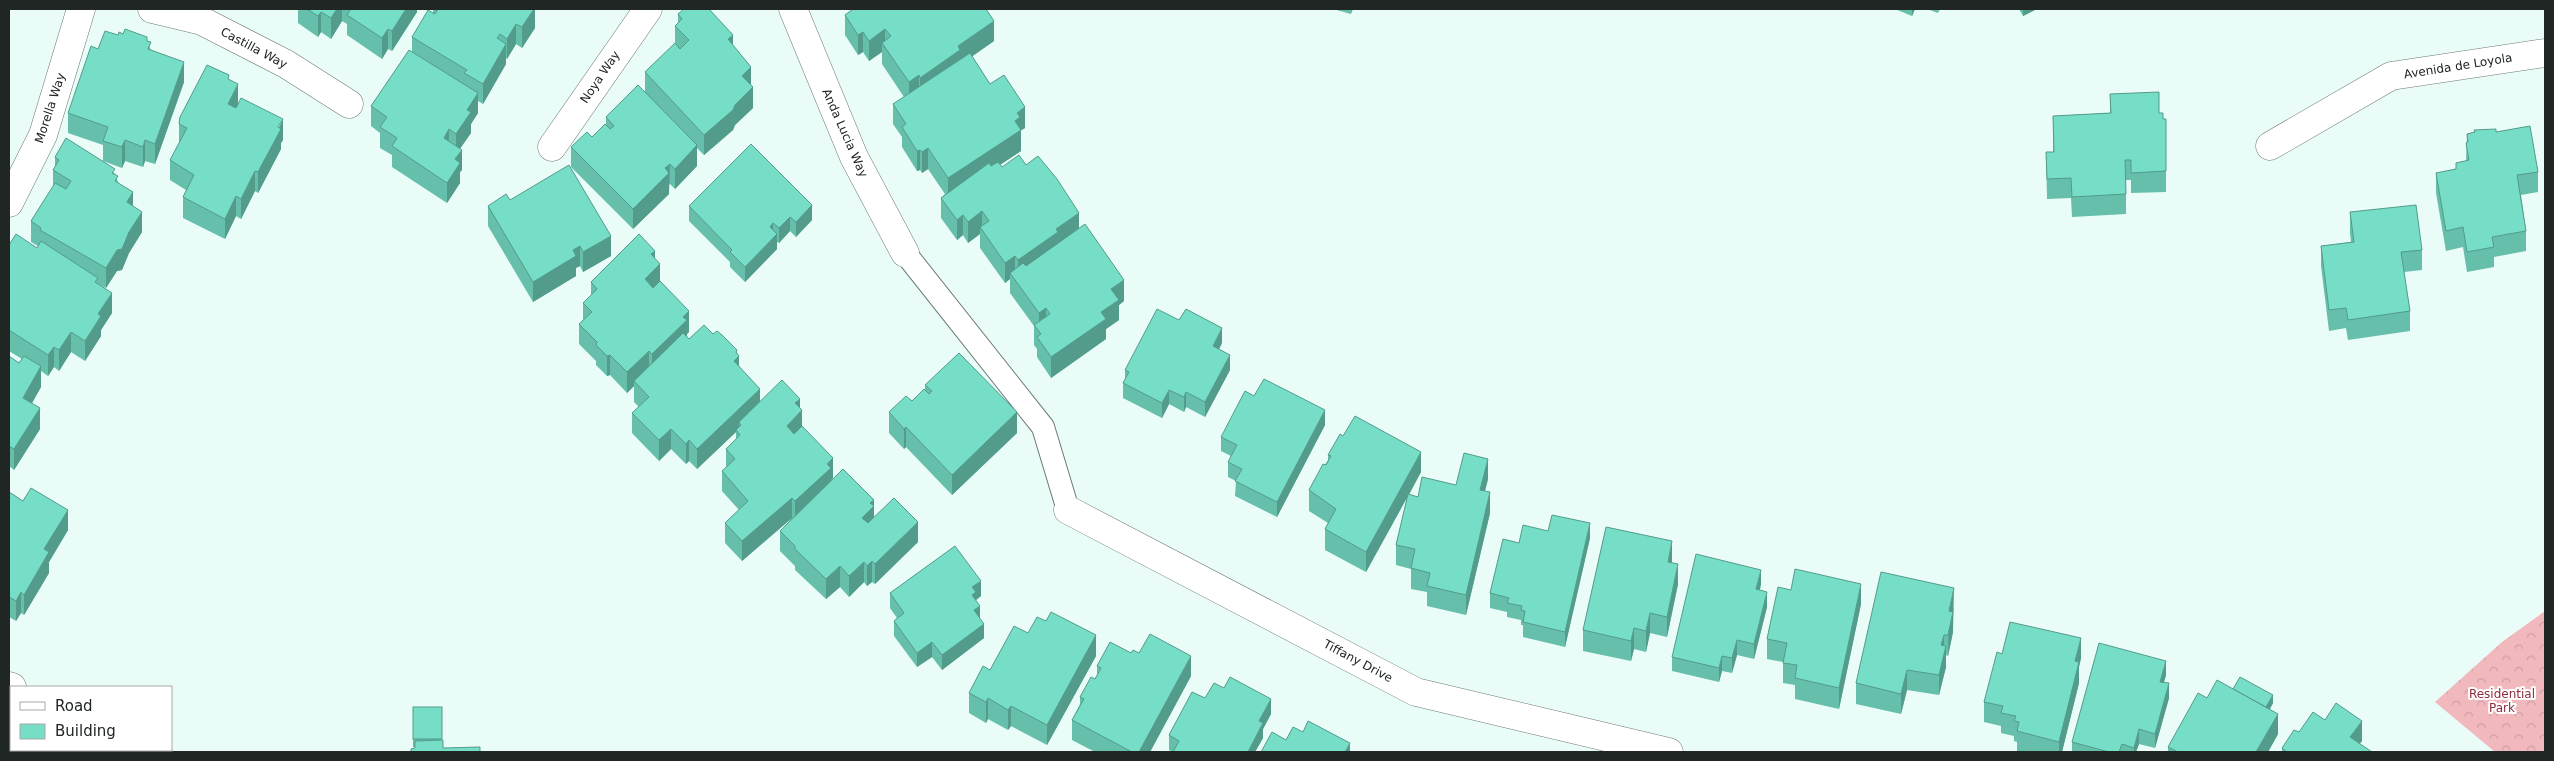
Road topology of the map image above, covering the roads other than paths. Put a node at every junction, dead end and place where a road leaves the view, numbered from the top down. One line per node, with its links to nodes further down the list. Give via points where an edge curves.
1 (81, 9): 9 (street, Morella Way, via 43,135)
2 (152, 9): 6 (street, Castilla Way, via 202,21 286,64)
3 (648, 9): 8 (street, Noya Way)
4 (793, 9): 10 (street, Anda Lucia Way, via 854,158)
5 (2545, 53): 7 (street, Avenida de Loyola, via 2391,76)
6 (349, 104)
7 (2270, 146)
8 (552, 147)
9 (9, 203)
10 (906, 253): 11 (lane, via 1044,427)
11 (1068, 510): 12 (street, Tiffany Drive, via 1416,692)
12 (1654, 750)

